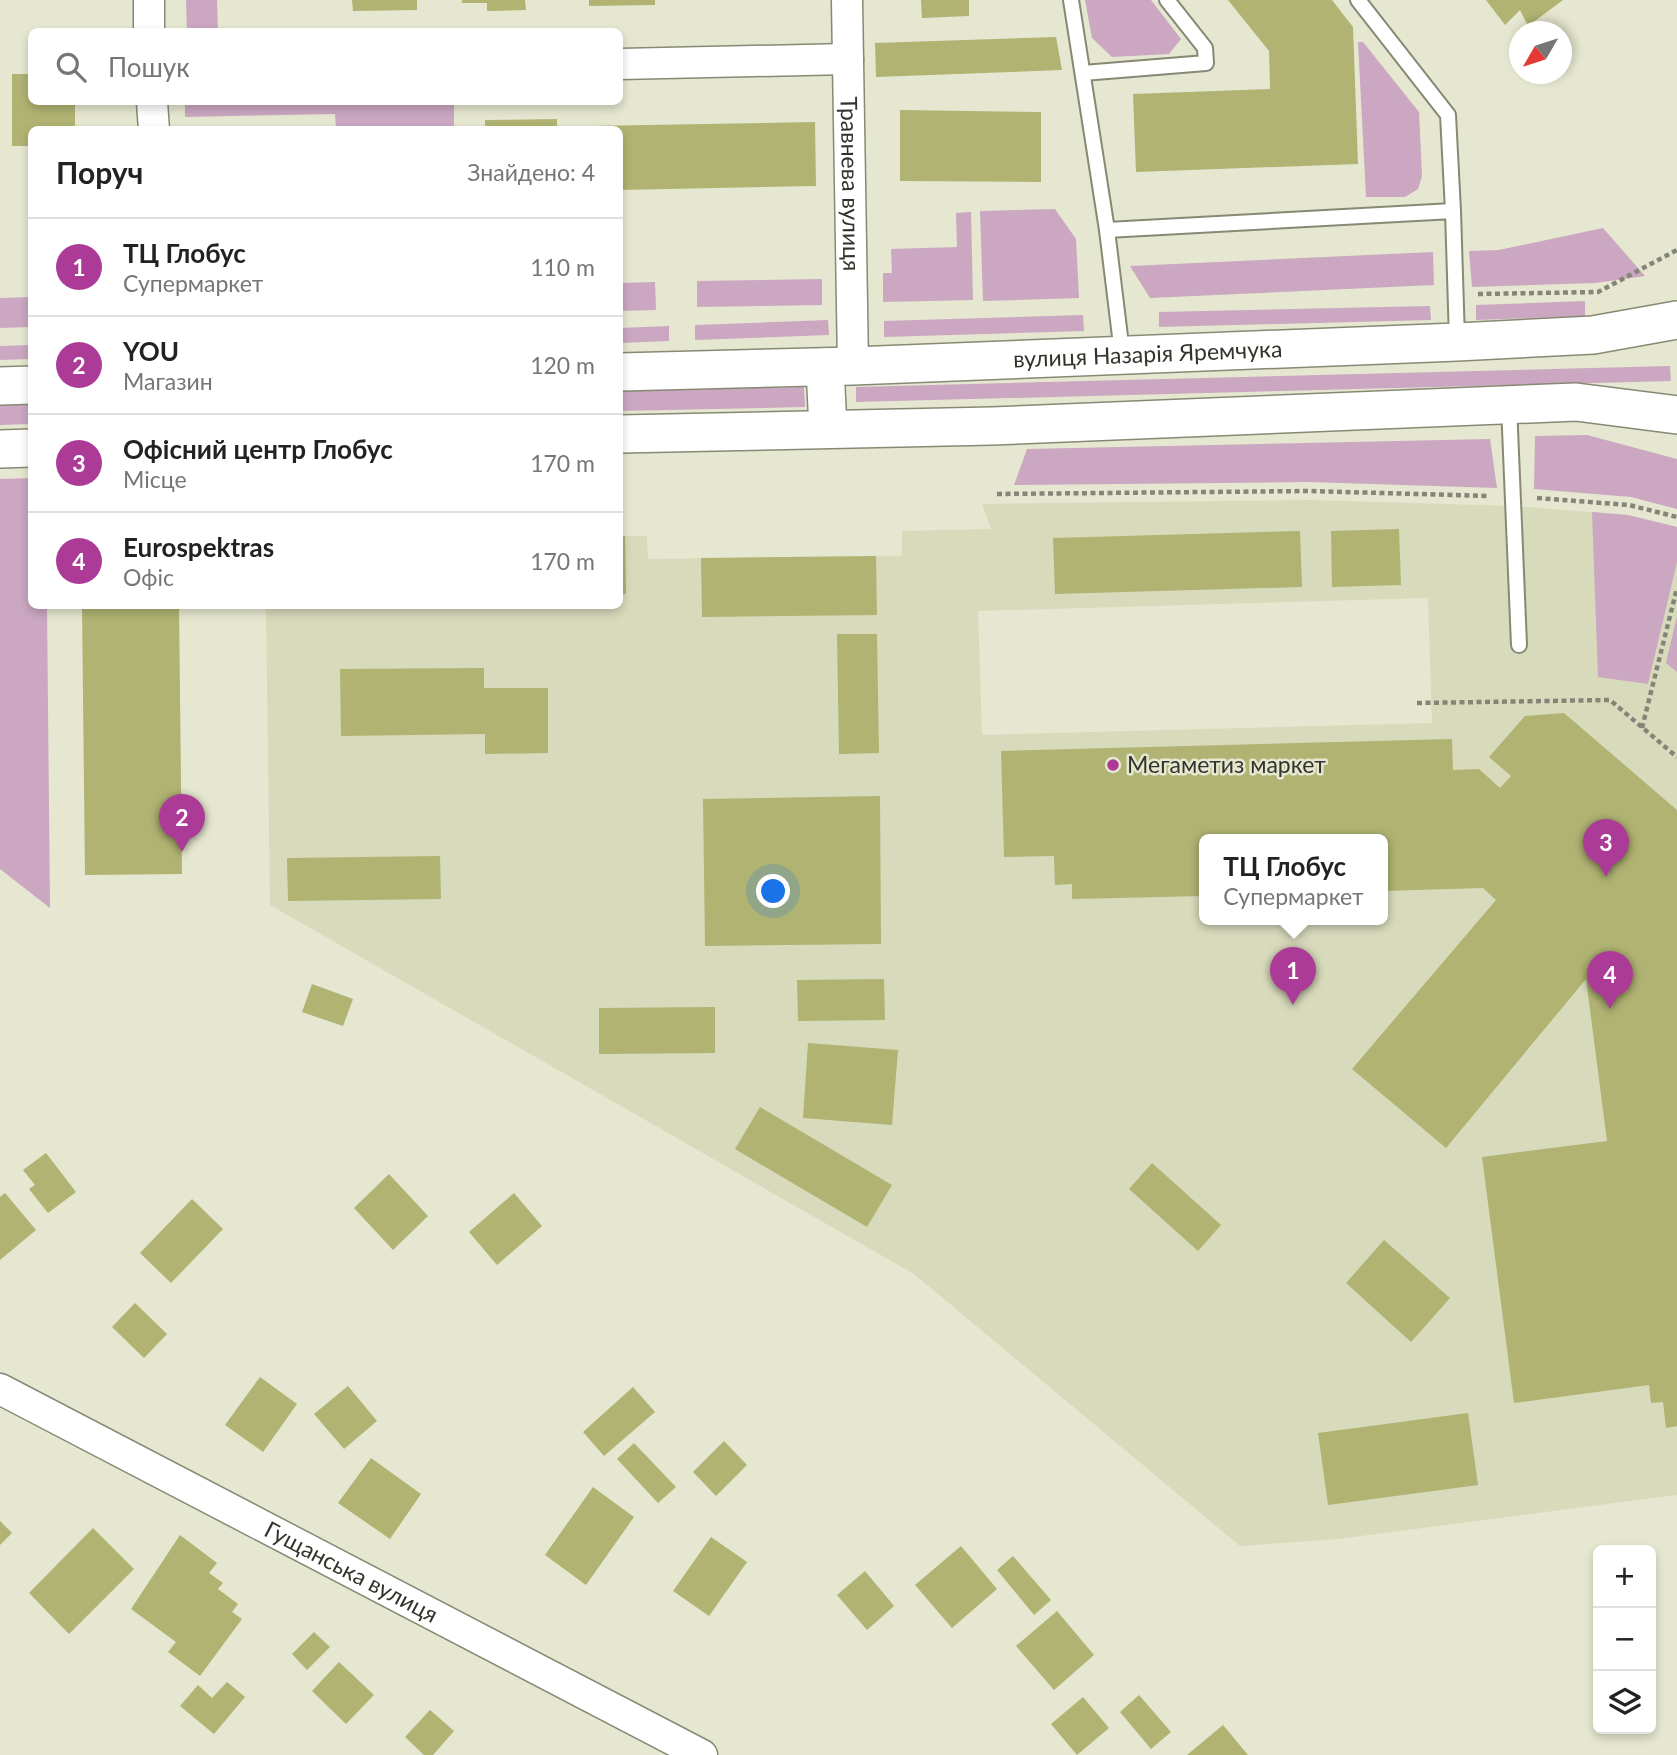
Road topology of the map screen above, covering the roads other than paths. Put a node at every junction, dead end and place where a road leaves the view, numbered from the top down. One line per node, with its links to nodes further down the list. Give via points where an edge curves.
1 (149, 0): 6 (street)
2 (847, 0): 7 (street, Травнева вулиця)
3 (1071, 0): 9 (lane)
4 (1167, 0): 9 (lane, via 1205,48 1206,63)
5 (1358, 0): 12 (lane, via 1448,115)
6 (149, 28)
7 (848, 59): 8 (street); 17 (street, Травнева вулиця)
8 (623, 64)
9 (1083, 73): 13 (lane)
10 (152, 105): 11 (street)
11 (154, 126)
12 (1453, 211): 13 (lane); 15 (lane)
13 (1107, 230): 16 (lane)
14 (1677, 320): 15 (street, вулиця Назарія Яремчука, via 1593,335)
15 (1457, 342): 16 (street, вулиця Назарія Яремчука)
16 (1122, 353): 17 (street, вулиця Назарія Яремчука)
17 (839, 367): 18 (street, вулиця Назарія Яремчука); 23 (street)
18 (623, 372)
19 (28, 385): 20 (street)
20 (0, 386)
21 (1509, 405): 22 (street, via 1576,402); 23 (street); 27 (lane)
22 (1677, 415)
23 (828, 429): 24 (street)
24 (623, 434)
25 (28, 448): 26 (street)
26 (0, 449)
27 (1519, 645)
28 (0, 1389): 29 (street, Гущанська вулиця)
29 (702, 1755)

